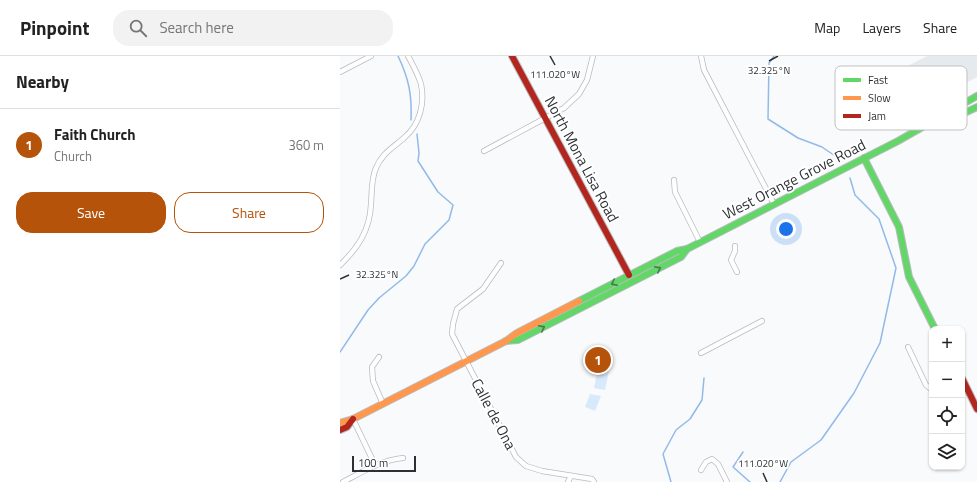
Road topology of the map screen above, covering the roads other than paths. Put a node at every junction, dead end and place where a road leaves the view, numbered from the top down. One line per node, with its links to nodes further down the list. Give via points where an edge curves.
1 (371, 56): 6 (street)
2 (408, 56): 21 (street, via 419,78 422,92 419,116 411,131 388,149 378,162 373,176 367,228 352,253)
3 (512, 56): 11 (main road, North Mona Lisa Road)
4 (592, 56): 11 (street, via 580,94 564,108)
5 (701, 56): 16 (street, via 704,70)
6 (340, 72)
7 (977, 96): 8 (main road, West Orange Grove Road)
8 (967, 101)
9 (977, 107): 10 (main road, West Orange Grove Road)
10 (967, 112)
11 (545, 118): 13 (street); 23 (main road, North Mona Lisa Road)
12 (918, 130): 14 (main road, West Orange Grove Road)
13 (484, 151)
14 (864, 158): 16 (main road, West Orange Grove Road); 25 (main road, via 899,227 909,277)
15 (674, 180): 17 (street, via 675,192)
16 (774, 204): 17 (main road, West Orange Grove Road)
17 (700, 242): 19 (main road, West Orange Grove Road)
18 (735, 246): 22 (street, via 732,260)
19 (687, 249): 23 (main road, West Orange Grove Road, via 676,250); 26 (main road, West Orange Grove Road, one-way to 19, via 518,340 681,257)
20 (501, 263): 30 (street, Calle de Ona, via 483,289 457,309 452,334)
21 (340, 265)
22 (737, 272)
23 (629, 275): 26 (main road, West Orange Grove Road, one-way to 26, via 516,333)
24 (762, 321): 28 (street)
25 (934, 326)
26 (506, 341): 30 (main road, West Orange Grove Road)
27 (908, 347): 32 (street)
28 (700, 353)
29 (379, 357): 33 (street, via 372,367 373,381)
30 (466, 361): 33 (main road, West Orange Grove Road); 41 (street, Calle de Ona, via 516,457 526,466)
31 (965, 384): 34 (main road)
32 (929, 388)
33 (383, 404): 35 (main road, West Orange Grove Road)
34 (977, 409)
35 (353, 419): 36 (main road, West Orange Grove Road); 37 (main road, West Orange Grove Road, via 347,427); 39 (street)
36 (340, 423)
37 (340, 430)
38 (404, 458): 39 (street, via 391,459)
39 (376, 465): 42 (street)
40 (701, 470): 45 (street, via 706,462 712,459 718,464)
41 (571, 476): 43 (street); 44 (street, Calle de Ona, via 592,479)
42 (343, 482)
43 (568, 482)
44 (594, 482)
45 (726, 482)

